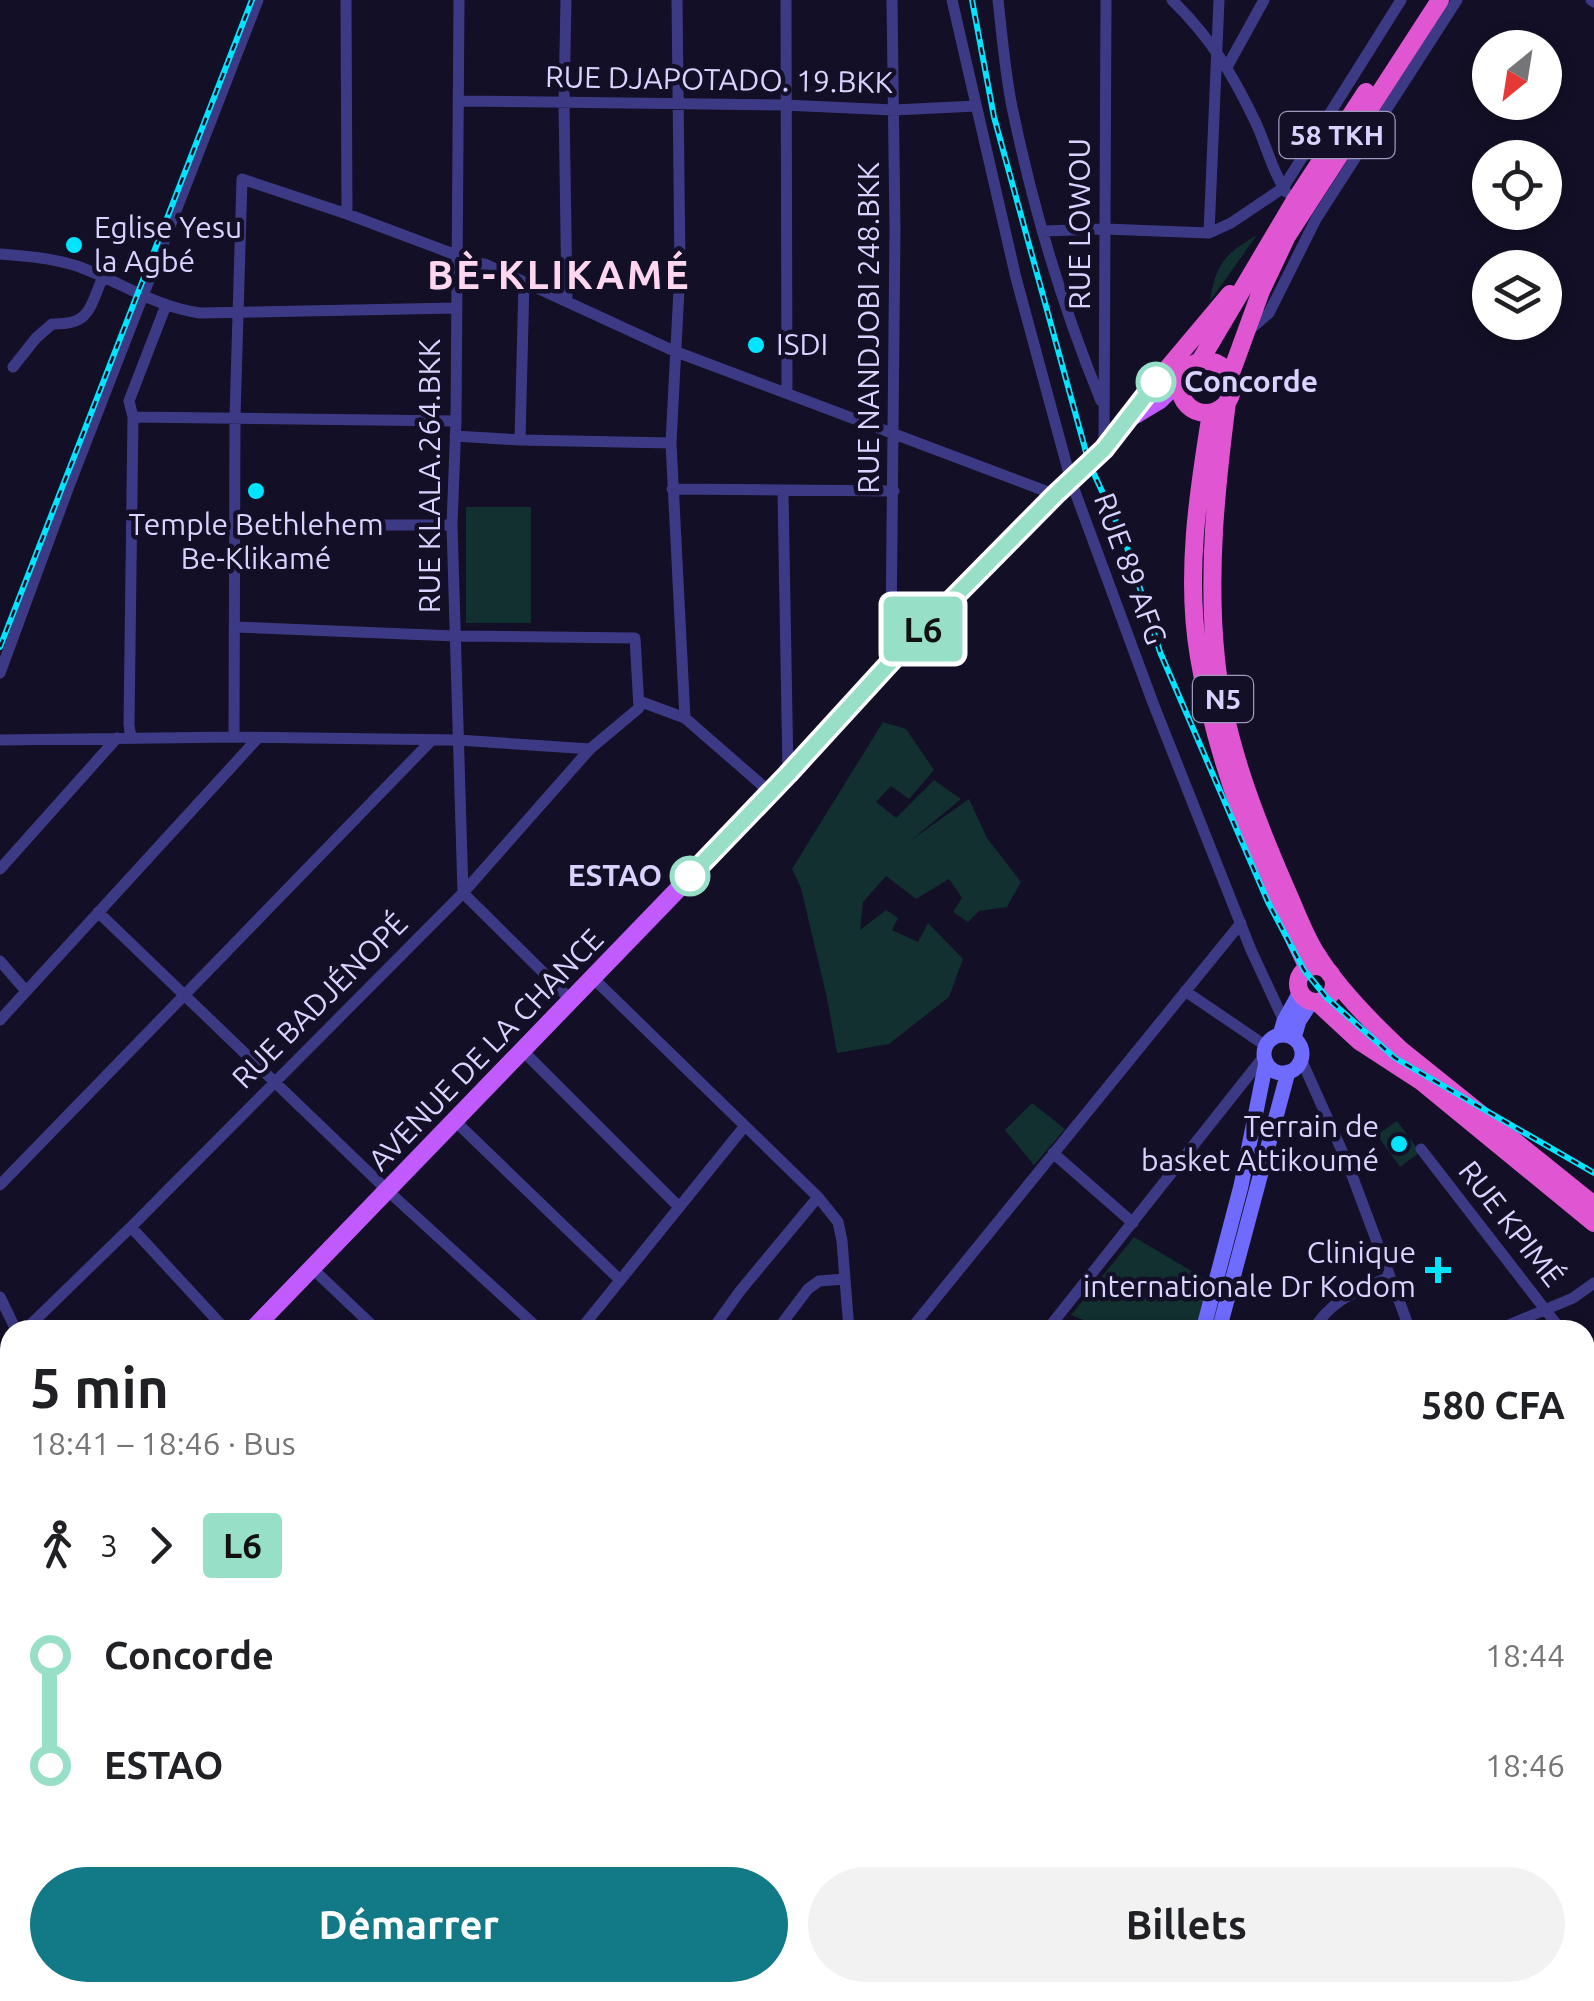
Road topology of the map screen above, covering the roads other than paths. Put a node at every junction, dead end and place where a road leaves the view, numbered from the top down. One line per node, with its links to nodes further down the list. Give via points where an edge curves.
1 (258, 0): 36 (street)
2 (346, 0): 27 (street)
3 (459, 0): 20 (street, RUE KLALA.264.BKK)
4 (566, 0): 21 (street)
5 (677, 0): 22 (street)
6 (786, 0): 23 (street)
7 (892, 0): 25 (street, RUE NANDJOBI 248.BKK)
8 (952, 0): 24 (street, RUE 89 AFG)
9 (998, 0): 29 (street, via 1011,104)
10 (1106, 0): 28 (street, RUE LOWOU)
11 (1172, 0): 18 (street)
12 (1219, 0): 18 (street)
13 (1264, 0): 19 (street)
14 (1401, 0): 26 (street)
15 (1428, 0): 26 (highway, 58 TKH)
16 (1440, 0): 26 (highway, 58 TKH)
17 (1458, 0): 26 (street)
18 (1216, 49): 19 (street); 30 (street)
19 (1227, 68): 26 (street)
20 (460, 101): 21 (street, RUE DJAPOTADO. 19.BKK); 32 (street, RUE KLALA.264.BKK)
21 (564, 102): 22 (street, RUE DJAPOTADO. 19.BKK); 37 (street)
22 (677, 104): 23 (street, RUE DJAPOTADO. 19.BKK); 42 (street, via 680,270)
23 (784, 105): 25 (street, RUE DJAPOTADO. 19.BKK); 47 (street)
24 (976, 106): 25 (street, RUE DJAPOTADO. 19.BKK); 59 (street, RUE 89 AFG)
25 (894, 110): 54 (street, RUE NANDJOBI 248.BKK)
26 (1300, 203): 30 (street); 33 (highway, 58 TKH); 41 (highway, 58 TKH); 41 (street, via 1270,313)
27 (347, 214): 32 (street); 40 (street, via 242,179)
28 (1105, 229): 29 (street); 30 (street); 49 (street, RUE LOWOU)
29 (1042, 230): 49 (street)
30 (1210, 233)
31 (0, 254): 34 (street, via 54,260)
32 (456, 259): 35 (street); 39 (street, RUE KLALA.264.BKK)
33 (1252, 272): 44 (highway); 46 (highway)
34 (103, 278): 36 (street); 43 (street, via 87,314 72,324 52,324)
35 (524, 282): 37 (street); 56 (street)
36 (143, 297): 38 (street); 69 (street)
37 (567, 300): 42 (street)
38 (166, 305): 40 (street); 50 (street, via 129,401)
39 (456, 308): 40 (street); 53 (street, RUE KLALA.264.BKK)
40 (236, 312): 51 (street)
41 (1247, 332): 45 (highway)
42 (674, 351): 47 (street); 57 (street)
43 (13, 368)
44 (1188, 370): 45 (highway, via 1218,363); 46 (main road); 48 (highway, via 1182,398 1187,405); 52 (main road, AVENUE DE LA CHANCE, via 1150,407)
45 (1230, 376): 48 (highway, via 1232,394)
46 (1156, 382): 52 (main road, AVENUE DE LA CHANCE)
47 (787, 392): 54 (street)
48 (1220, 407): 86 (highway, via 1198,492 1198,656 1237,799); 87 (highway, N5, via 1212,586 1216,661 1238,762 1274,860)
49 (1104, 410): 58 (street, RUE LOWOU)
50 (133, 416): 51 (street); 73 (street)
51 (234, 416): 53 (street); 64 (street)
52 (1130, 416): 58 (main road, AVENUE DE LA CHANCE)
53 (456, 421): 55 (street, RUE KLALA.264.BKK)
54 (894, 432): 61 (street, RUE NANDJOBI 248.BKK); 63 (street)
55 (454, 436): 56 (street); 65 (street, RUE KLALA.264.BKK)
56 (520, 440): 57 (street)
57 (671, 443): 60 (street)
58 (1104, 449): 59 (main road, AVENUE DE LA CHANCE)
59 (1071, 481): 63 (main road, AVENUE DE LA CHANCE); 84 (street, RUE 89 AFG)
60 (672, 490): 62 (street); 71 (street)
61 (894, 491): 62 (street); 68 (street, RUE NANDJOBI 248.BKK)
62 (783, 492): 79 (street)
63 (1056, 494): 68 (main road, AVENUE DE LA CHANCE)
64 (235, 525): 65 (street); 66 (street)
65 (452, 525): 67 (street, RUE KLALA.264.BKK)
66 (235, 627): 67 (street); 72 (street)
67 (454, 636): 70 (street, via 635,638); 76 (street, RUE KLALA.264.BKK)
68 (896, 656): 79 (main road, AVENUE DE LA CHANCE)
69 (0, 673)
70 (639, 700): 71 (street); 78 (street, RUE BADJÉNOPÉ, via 639,708)
71 (685, 718): 80 (street)
72 (234, 737): 73 (street); 74 (street)
73 (124, 738): 75 (street); 81 (street)
74 (258, 738): 77 (street); 83 (street)
75 (0, 740)
76 (458, 740): 77 (street); 78 (street); 82 (street, RUE KLALA.264.BKK)
77 (431, 741): 91 (street)
78 (590, 749): 82 (street, RUE BADJÉNOPÉ)
79 (788, 774): 80 (main road, AVENUE DE LA CHANCE)
80 (770, 792): 88 (main road, AVENUE DE LA CHANCE)
81 (0, 869)
82 (462, 892): 93 (street); 99 (street, RUE BADJÉNOPÉ)
83 (98, 912): 89 (street); 91 (street)
84 (1240, 924): 90 (street); 95 (street, RUE 89 AFG)
85 (0, 960): 89 (street)
86 (1308, 968): 87 (highway); 92 (highway, via 1298,980)
87 (1332, 975): 92 (highway, via 1327,998); 107 (highway, N5, via 1401,1050)
88 (593, 978): 93 (main road, AVENUE DE LA CHANCE); 101 (street)
89 (26, 991): 94 (street)
90 (1185, 991): 97 (street); 103 (street)
91 (186, 996): 99 (street); 104 (street)
92 (1310, 998): 95 (main road); 110 (highway)
93 (571, 1000): 96 (main road, AVENUE DE LA CHANCE)
94 (0, 1020)
95 (1286, 1031): 97 (main road, via 1272,1038); 98 (main road, via 1302,1050)
96 (523, 1051): 100 (main road, AVENUE DE LA CHANCE); 108 (street)
97 (1266, 1055): 98 (main road, via 1274,1070); 109 (street); 131 (main road)
98 (1298, 1069): 113 (street, via 1347,1162); 132 (main road)
99 (276, 1082): 105 (street); 111 (street, RUE BADJÉNOPÉ)
100 (455, 1121): 105 (main road, AVENUE DE LA CHANCE); 115 (street)
101 (744, 1126): 106 (street); 108 (street)
102 (1421, 1149): 118 (street, RUE KPIMÉ)
103 (1052, 1153): 109 (street); 129 (street)
104 (0, 1185)
105 (388, 1191): 112 (main road, AVENUE DE LA CHANCE); 124 (street)
106 (818, 1197): 114 (street, via 838,1222); 126 (street)
107 (1594, 1205)
108 (679, 1207): 115 (street)
109 (1133, 1222): 130 (street)
110 (1594, 1223)
111 (131, 1227): 120 (street, RUE BADJÉNOPÉ); 121 (street)
112 (313, 1268): 122 (main road, AVENUE DE LA CHANCE); 123 (street)
113 (1389, 1278): 133 (street, via 1344,1297); 134 (street)
114 (845, 1279): 127 (street, via 819,1281); 128 (street)
115 (620, 1280): 125 (street)
116 (1594, 1283): 118 (street)
117 (0, 1297): 119 (street)
118 (1545, 1308): 135 (street); 136 (street, RUE KPIMÉ)
119 (11, 1320)
120 (35, 1320)
121 (217, 1320)
122 (262, 1320)
123 (367, 1320)
124 (529, 1320)
125 (588, 1320)
126 (719, 1320)
127 (785, 1320)
128 (848, 1320)
129 (918, 1320)
130 (1055, 1320)
131 (1206, 1320)
132 (1223, 1320)
133 (1320, 1320)
134 (1406, 1320)
135 (1519, 1320)
136 (1554, 1320)

